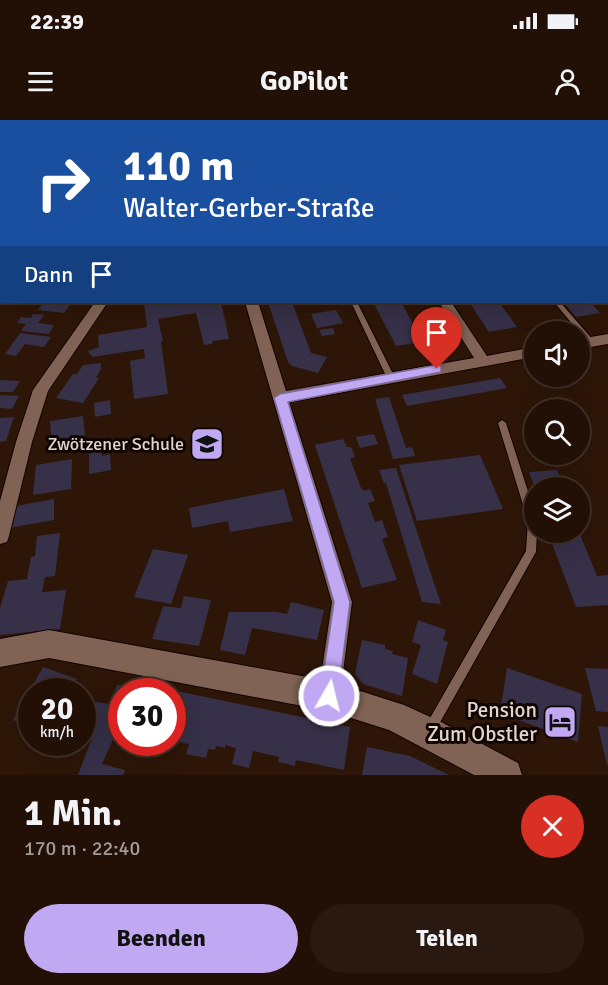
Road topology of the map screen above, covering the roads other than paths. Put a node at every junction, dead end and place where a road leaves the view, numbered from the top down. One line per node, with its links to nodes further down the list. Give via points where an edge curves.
1 (100, 303): 14 (street, via 42,390)
2 (251, 303): 12 (street)
3 (354, 303): 11 (lane)
4 (446, 303): 10 (street)
5 (558, 303): 6 (lane)
6 (570, 321)
7 (608, 339): 8 (street)
8 (590, 342)
9 (524, 354): 10 (street)
10 (483, 361): 11 (street)
11 (391, 378): 12 (street)
12 (280, 398): 16 (street, via 342,602)
13 (502, 423): 17 (lane, via 533,521 531,552)
14 (0, 536)
15 (0, 653): 16 (main road, via 49,644)
16 (329, 696): 17 (main road, via 393,716)
17 (428, 732): 18 (main road)
18 (497, 773)

